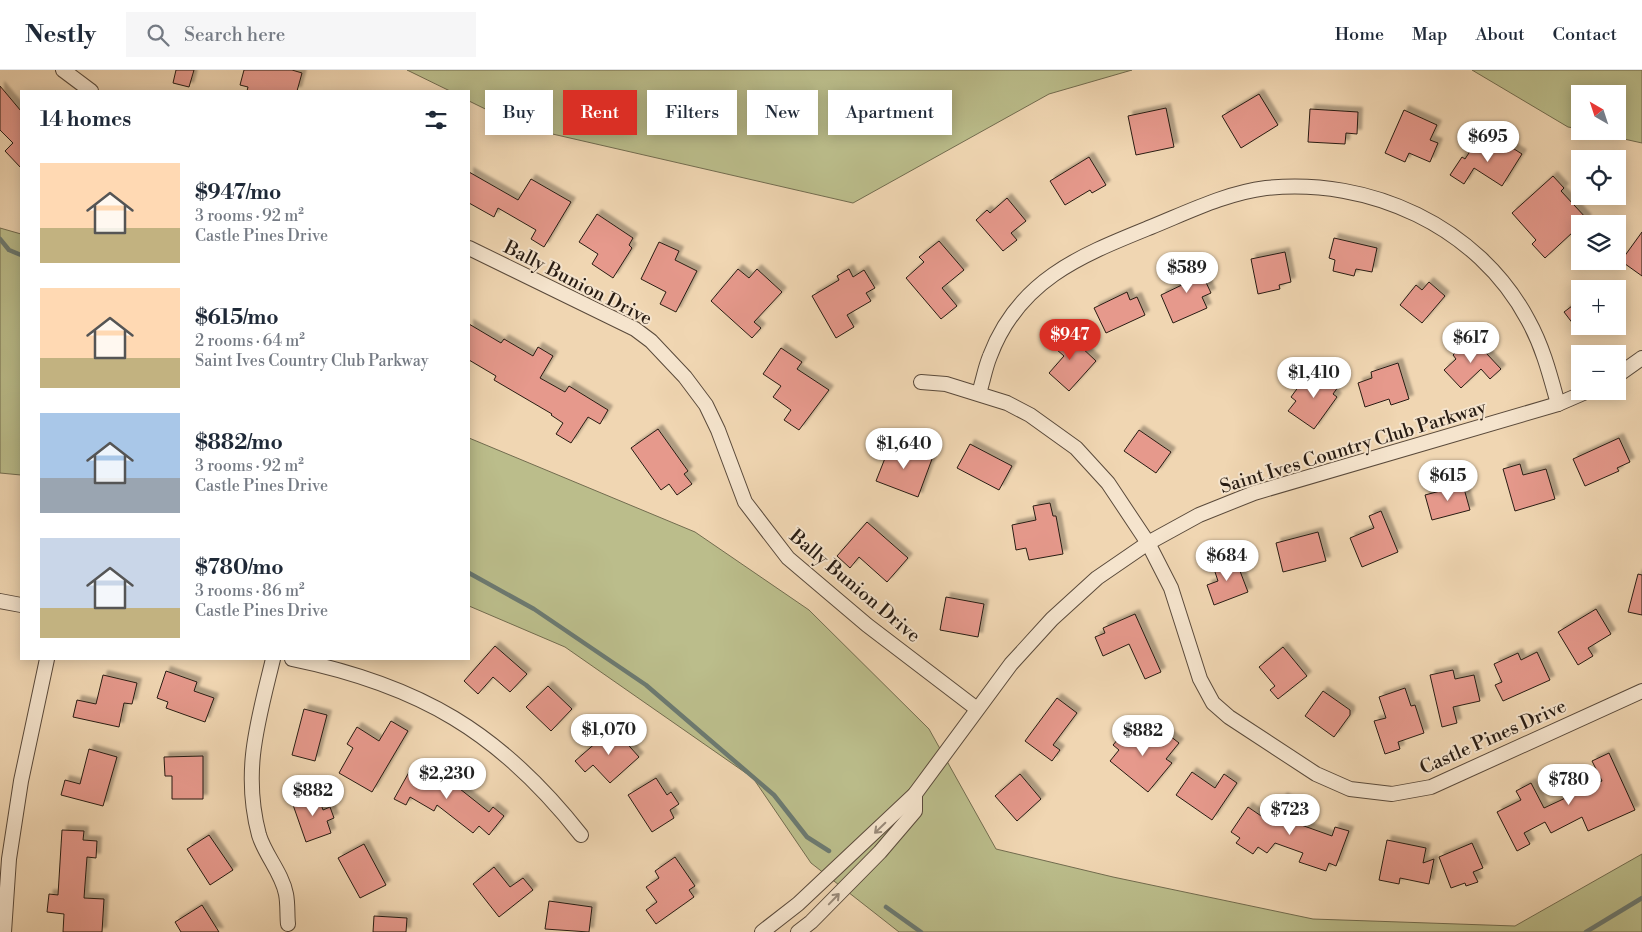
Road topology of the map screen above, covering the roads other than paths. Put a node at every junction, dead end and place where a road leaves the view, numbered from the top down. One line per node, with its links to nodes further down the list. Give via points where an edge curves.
1 (63, 70): 2 (street)
2 (91, 90)
3 (470, 248): 17 (street, Bally Bunion Drive, via 635,329 651,342 686,377 706,405 745,502 788,558 867,625)
4 (1642, 358): 5 (street)
5 (1626, 369)
6 (922, 382): 7 (street, Castle Pines Drive, via 946,384)
7 (979, 393): 9 (street, via 990,356 1008,321 1033,290 1063,266 1092,250 1220,199 1264,188 1305,186 1350,190 1393,203 1434,223 1471,249 1502,282 1528,319 1546,360); 10 (street, Castle Pines Drive, via 1030,415 1076,448 1108,483)
8 (1571, 398): 9 (street, Saint Ives Country Club Parkway)
9 (1558, 404): 10 (street, Saint Ives Country Club Parkway, via 1254,493 1199,515)
10 (1148, 543): 16 (street, Castle Pines Drive, via 1171,588 1200,679 1214,703 1229,717 1316,774 1350,789 1392,794 1431,787); 17 (street, Saint Ives Country Club Parkway, via 1097,578 1052,619 1011,664)
11 (0, 601): 12 (street)
12 (20, 605)
13 (47, 660): 21 (street, via 9,859)
14 (273, 660): 20 (street, via 253,744 250,788 260,838 286,893)
15 (296, 660): 19 (street, via 370,678 447,713 516,764)
16 (1642, 691)
17 (977, 709): 18 (street, Saint Ives Country Club Parkway)
18 (915, 794): 22 (street, Saint Ives Country Club Parkway, one-way to 22, via 798,904); 23 (street, Saint Ives Country Club Parkway, one-way to 18, via 880,852 915,811)
19 (581, 835)
20 (288, 924)
21 (4, 932)
22 (762, 932)
23 (798, 932)

